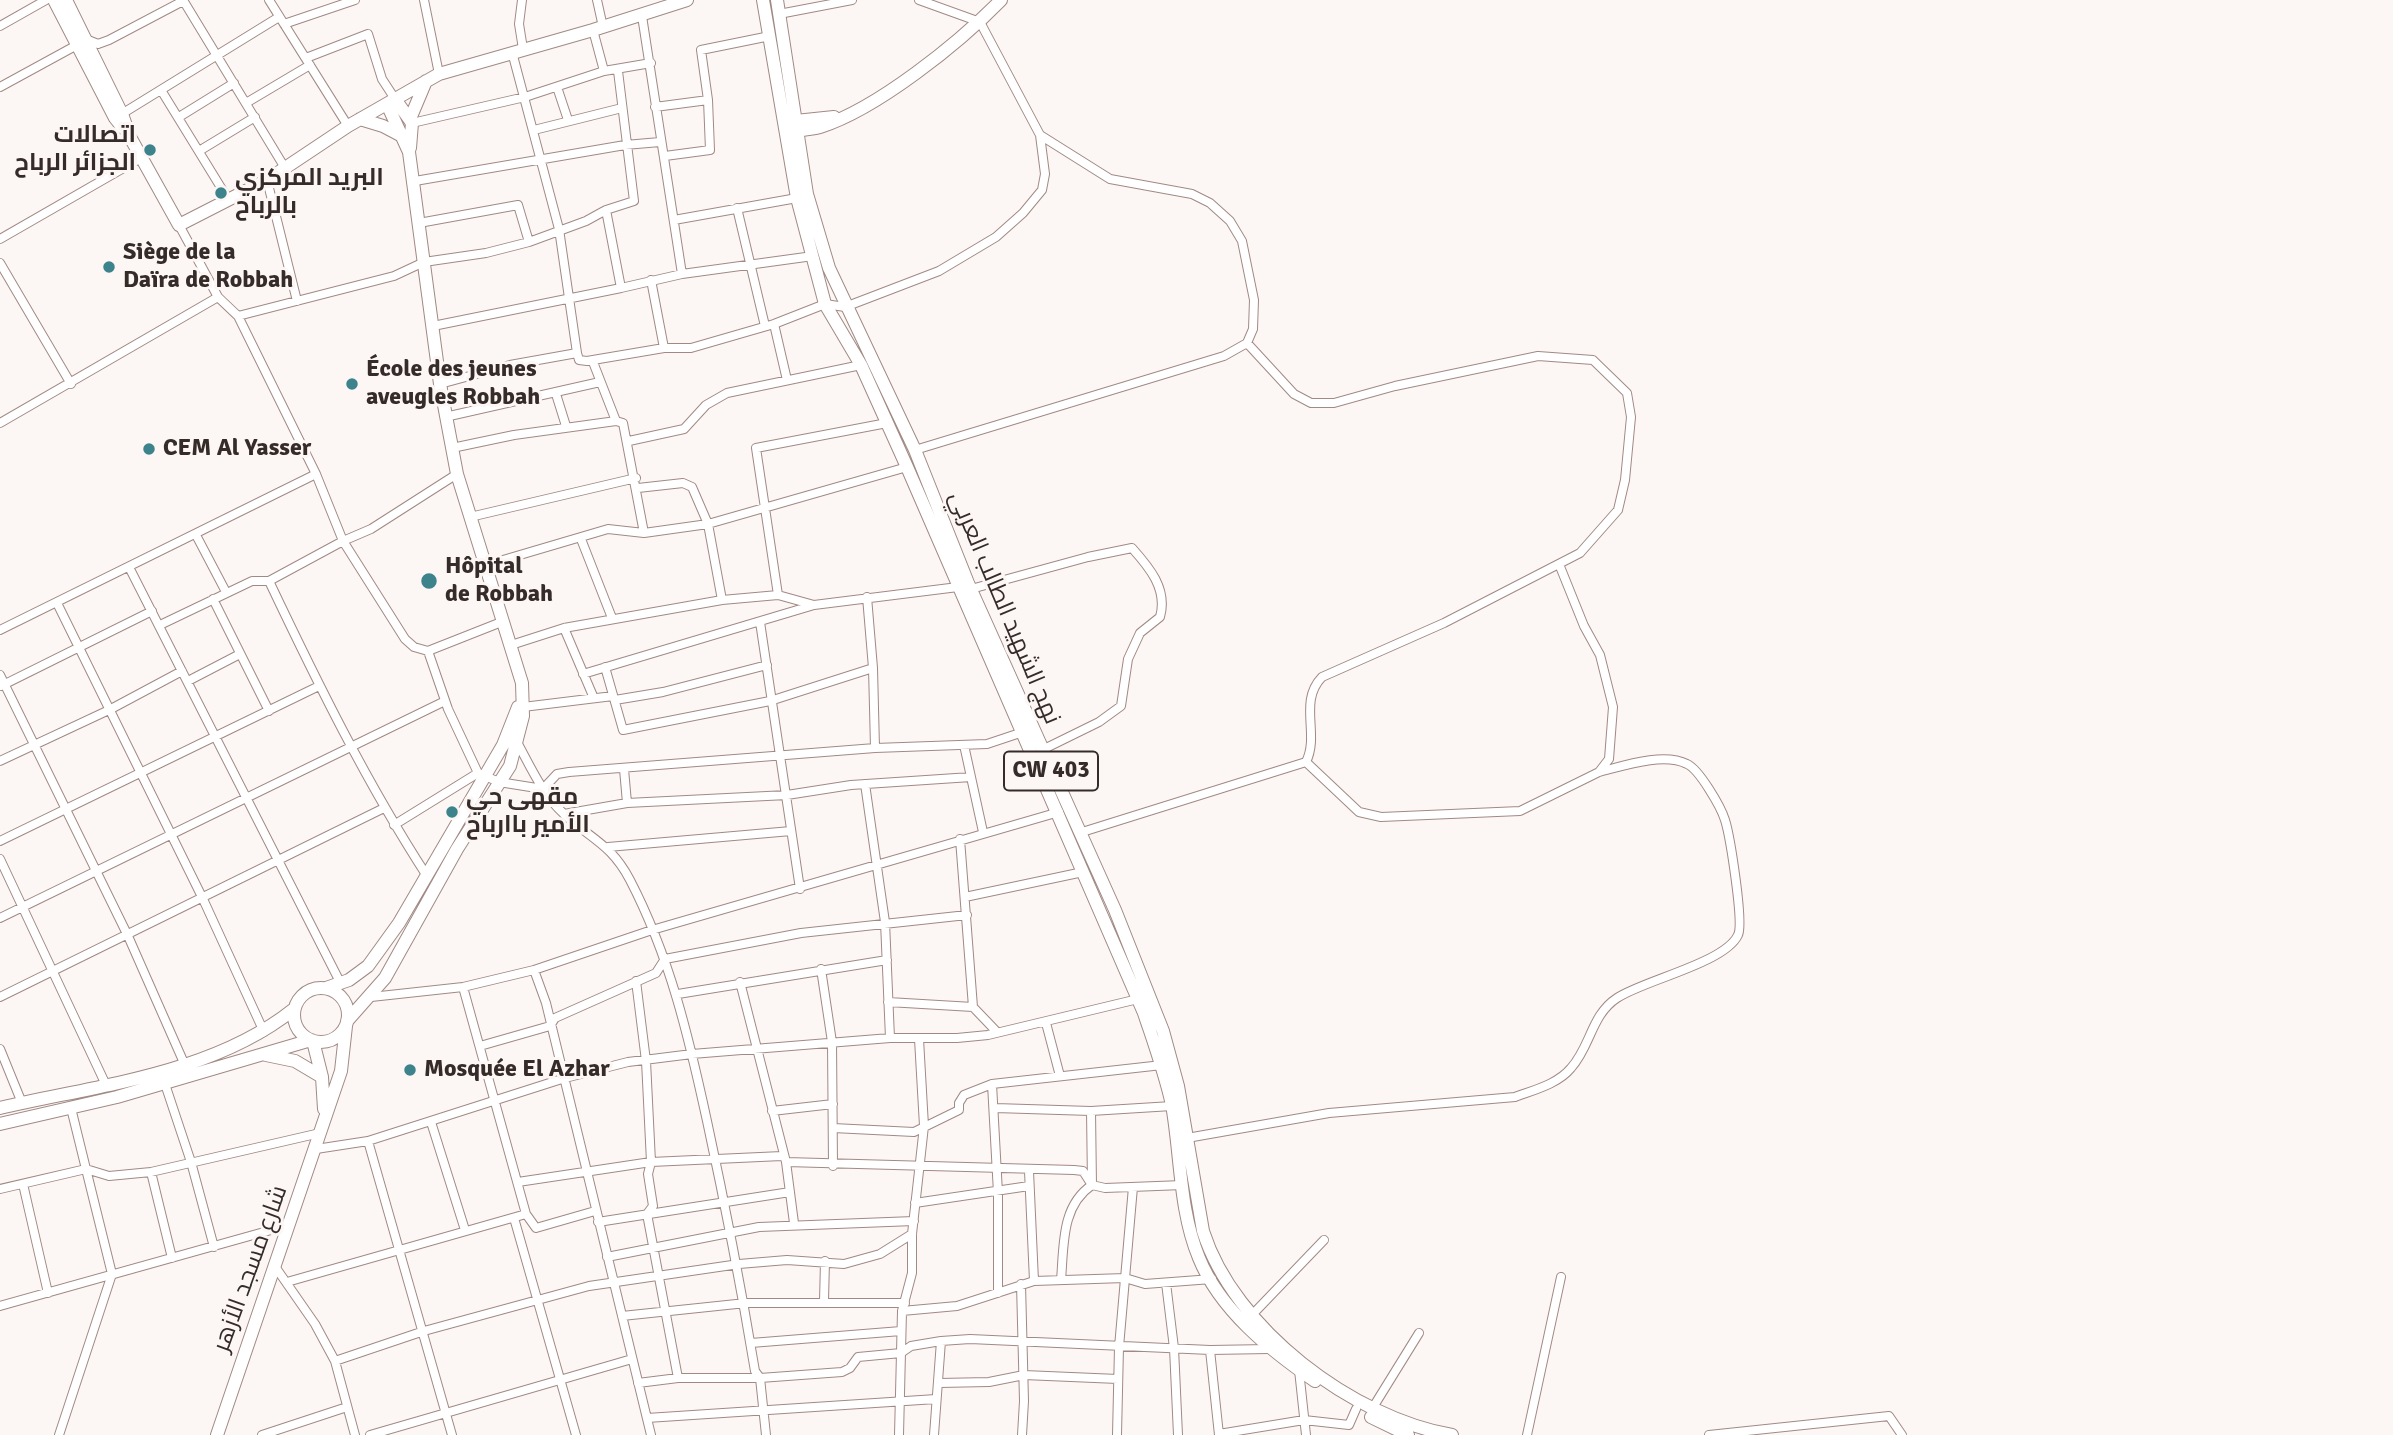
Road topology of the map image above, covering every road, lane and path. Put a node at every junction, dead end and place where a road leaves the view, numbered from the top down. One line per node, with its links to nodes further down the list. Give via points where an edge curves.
1 (46, 0): 19 (street)
2 (54, 0): 23 (main road)
3 (66, 0): 23 (main road)
4 (183, 0): 23 (street, via 109,40); 25 (street)
5 (269, 0): 18 (street)
6 (355, 0): 18 (street)
7 (424, 0): 30 (street)
8 (522, 0): 24 (street)
9 (597, 0): 21 (street)
10 (687, 0): 17 (main road)
11 (763, 0): 22 (main road, نهج الشهيد الطالب العربي / CW 403)
12 (777, 0): 16 (main road, نهج الشهيد الطالب العربي / CW 403)
13 (852, 0): 16 (street)
14 (919, 0): 20 (street)
15 (1001, 0): 20 (main road)
16 (779, 14): 49 (main road, نهج الشهيد الطالب العربي / CW 403)
17 (642, 16): 21 (main road); 27 (street)
18 (282, 20): 25 (street); 26 (street)
19 (1, 22)
20 (980, 22): 49 (main road, via 884,93 842,117 817,128); 51 (street)
21 (598, 29): 24 (main road); 28 (street)
22 (770, 36): 38 (street, via 701,50); 49 (main road, نهج الشهيد الطالب العربي / CW 403)
23 (83, 43): 33 (street); 42 (main road)
24 (518, 50): 30 (main road); 36 (street)
25 (215, 54): 32 (street); 35 (street)
26 (308, 62): 37 (street, via 368,34); 39 (street); 48 (street)
27 (651, 63): 29 (street); 40 (street)
28 (604, 71): 29 (street); 34 (street)
29 (618, 71): 41 (street)
30 (439, 74): 31 (main road)
31 (426, 81): 37 (main road); 47 (main road)
32 (234, 83): 39 (street); 43 (street)
33 (0, 87)
34 (557, 87): 36 (street); 46 (street)
35 (161, 90): 42 (street); 43 (street)
36 (525, 97): 47 (street); 50 (street)
37 (391, 98): 45 (main road); 47 (main road); 52 (main road)
38 (708, 100): 40 (street); 57 (street, via 710,150)
39 (246, 103): 44 (street)
40 (655, 107): 53 (street)
41 (622, 108): 46 (street); 54 (street)
42 (118, 116): 58 (main road)
43 (178, 117): 55 (street)
44 (255, 117): 55 (street); 60 (street)
45 (360, 119): 48 (main road); 52 (main road)
46 (568, 120): 50 (street)
47 (411, 121): 56 (main road)
48 (348, 126): 60 (main road)
49 (791, 126): 63 (main road, نهج الشهيد الطالب العربي / CW 403); 84 (main road, نهج الشهيد الطالب العربي / CW 403, via 829,268)
50 (534, 130): 59 (street)
51 (1040, 135): 84 (street, via 1045,173 1042,190 996,237 939,271); 88 (street, via 1110,178 1192,194 1230,221 1242,241 1254,300 1253,329)
52 (404, 138): 56 (main road)
53 (660, 142): 54 (street); 57 (street)
54 (625, 145): 59 (street); 66 (street, via 634,201)
55 (199, 151): 64 (street)
56 (409, 152): 62 (main road)
57 (665, 156): 67 (street)
58 (141, 158): 69 (main road); 71 (street)
59 (543, 160): 62 (street); 70 (street)
60 (285, 168): 61 (main road)
61 (267, 180): 64 (main road); 82 (street)
62 (415, 181): 68 (main road)
63 (797, 198): 65 (street); 73 (main road, نهج الشهيد الطالب العربي / CW 403)
64 (228, 199): 69 (main road)
65 (737, 208): 67 (street); 76 (street)
66 (606, 210): 70 (street, via 586,222); 79 (street)
67 (674, 220): 77 (street)
68 (419, 223): 72 (street, via 519,205); 74 (main road)
69 (179, 225): 80 (street)
70 (559, 229): 72 (street); 81 (street)
71 (0, 239)
72 (528, 242): 74 (street)
73 (813, 256): 76 (street); 83 (main road, نهج الشهيد الطالب العربي / CW 403)
74 (424, 262): 82 (street, via 394,276); 87 (main road)
75 (0, 263): 95 (street)
76 (749, 263): 77 (street); 86 (street)
77 (682, 274): 78 (street)
78 (651, 280): 79 (street); 89 (street)
79 (621, 288): 81 (street)
80 (218, 297): 85 (street); 95 (street)
81 (569, 297): 87 (street); 90 (street)
82 (297, 301): 85 (street)
83 (825, 304): 84 (street); 86 (street); 92 (main road, نهج الشهيد الطالب العربي / CW 403)
84 (845, 307): 105 (main road, نهج الشهيد الطالب العربي / CW 403)
85 (238, 316): 107 (street)
86 (769, 325): 89 (street, via 691,348); 93 (street)
87 (433, 326): 96 (main road)
88 (1247, 343): 105 (street, via 1187,368); 118 (street, via 1294,394 1311,403 1334,403 1538,356 1593,360 1627,393 1631,417 1625,480 1618,510 1580,553)
89 (664, 348): 91 (street)
90 (577, 352): 91 (street, via 579,360); 96 (street)
91 (593, 362): 94 (street)
92 (860, 365): 93 (street); 101 (main road, نهج الشهيد الطالب العربي / CW 403)
93 (787, 380): 103 (street, via 727,393 706,405 684,429)
94 (600, 382): 97 (street); 99 (street)
95 (71, 384): 100 (street)
96 (440, 384): 98 (main road)
97 (556, 394): 98 (street); 102 (street)
98 (445, 417): 104 (main road)
99 (616, 421): 102 (street); 103 (street, via 623,424)
100 (0, 423)
101 (887, 423): 106 (main road, نهج الشهيد الطالب العربي / CW 403); 111 (street, via 756,448)
102 (566, 426): 104 (street)
103 (629, 442): 109 (street)
104 (452, 449): 108 (main road)
105 (915, 450): 122 (main road, نهج الشهيد الطالب العربي / CW 403)
106 (907, 467): 111 (street); 122 (main road, نهج الشهيد الطالب العربي / CW 403)
107 (316, 474): 115 (street); 117 (street)
108 (457, 474): 112 (main road); 117 (street, via 371,529)
109 (636, 478): 110 (street); 112 (street)
110 (638, 488): 113 (street, via 683,483 692,487); 114 (street)
111 (767, 508): 113 (street); 124 (street)
112 (470, 517): 119 (main road)
113 (708, 524): 114 (street); 127 (street)
114 (644, 533): 116 (street, via 607,529)
115 (196, 535): 120 (street); 123 (street)
116 (581, 539): 119 (street); 131 (street)
117 (343, 541): 121 (street); 139 (street, via 405,639)
118 (1559, 564): 168 (street, via 1444,623 1322,677 1310,695 1312,750); 170 (street, via 1600,655 1613,707 1609,759)
119 (486, 565): 132 (main road)
120 (130, 569): 128 (street); 130 (street)
121 (269, 581): 123 (street, via 252,580); 150 (street)
122 (964, 588): 125 (street); 158 (main road, نهج الشهيد الطالب العربي / CW 403); 165 (main road, نهج الشهيد الطالب العربي / CW 403); 165 (street, via 1132,548 1150,569 1162,595 1160,617 1140,633 1128,659 1121,706)
123 (226, 592): 126 (street)
124 (778, 595): 127 (street); 129 (street)
125 (867, 597): 129 (street); 143 (street)
126 (213, 599): 134 (street); 140 (street)
127 (722, 600): 131 (street)
128 (58, 603): 136 (street); 138 (street)
129 (814, 605): 133 (street)
130 (152, 611): 134 (street); 138 (street)
131 (612, 618): 135 (street)
132 (503, 621): 137 (main road); 139 (street)
133 (760, 622): 141 (street); 142 (street)
134 (160, 625): 144 (street)
135 (564, 628): 137 (street); 145 (street)
136 (0, 631)
137 (511, 645): 148 (main road)
138 (79, 647): 149 (street); 156 (street)
139 (428, 651): 153 (street)
140 (240, 654): 147 (street); 157 (street)
141 (767, 665): 152 (street, via 663,692); 154 (street)
142 (605, 667): 145 (street); 152 (street)
143 (873, 668): 154 (street); 164 (street)
144 (182, 671): 147 (street); 156 (street)
145 (583, 674): 151 (street)
146 (0, 675): 149 (street)
147 (188, 681): 159 (street)
148 (522, 683): 155 (main road); 172 (main road, via 510,731)
149 (2, 685): 161 (street)
150 (319, 686): 157 (street); 163 (street)
151 (593, 696): 152 (street); 155 (street)
152 (614, 698): 154 (street, via 623,730)
153 (445, 701): 163 (street); 172 (street)
154 (770, 701): 166 (street)
155 (523, 707): 160 (main road)
156 (108, 710): 161 (street); 171 (street)
157 (270, 711): 159 (street)
158 (1020, 733): 162 (street, via 987,744); 182 (main road, نهج الشهيد الطالب العربي / CW 403)
159 (216, 736): 171 (street); 178 (street)
160 (518, 744): 174 (main road); 176 (street)
161 (34, 745): 167 (street); 181 (street)
162 (964, 745): 164 (street); 173 (street)
163 (351, 746): 178 (street); 180 (street)
164 (875, 748): 166 (street)
165 (1042, 750): 182 (main road, نهج الشهيد الطالب العربي / CW 403)
166 (779, 758): 169 (street); 177 (street)
167 (0, 761)
168 (1306, 762): 170 (street, via 1359,812 1381,817 1520,811); 187 (street)
169 (624, 769): 176 (street, via 557,774); 179 (street)
170 (1599, 772): 262 (street, via 1666,760 1696,769 1725,820 1740,911 1740,932 1731,945 1618,997 1594,1022 1571,1069 1515,1097 1329,1113)
171 (139, 773): 181 (street); 188 (street)
172 (480, 774): 174 (street); 184 (street); 197 (main road)
173 (971, 777): 175 (street); 186 (street)
174 (499, 782): 176 (street); 219 (main road)
175 (865, 784): 177 (street); 194 (street)
176 (543, 789): 183 (street)
177 (786, 794): 179 (street); 185 (street)
178 (247, 799): 188 (street); 193 (street)
179 (627, 803): 183 (street)
180 (384, 808): 184 (street); 193 (street)
181 (65, 809): 190 (street); 195 (street)
182 (1062, 811): 186 (street); 187 (main road, نهج الشهيد الطالب العربي / CW 403); 196 (main road, نهج الشهيد الطالب العربي / CW 403)
183 (564, 814): 191 (street)
184 (394, 825): 197 (street)
185 (792, 831): 191 (street); 198 (street)
186 (983, 832): 189 (street)
187 (1079, 833): 262 (main road, نهج الشهيد الطالب العربي / CW 403, via 1163,1031)
188 (171, 835): 195 (street); 200 (street)
189 (960, 839): 194 (street); 199 (street)
190 (0, 841)
191 (608, 847): 205 (street, via 631,881)
192 (0, 859): 201 (street)
193 (278, 861): 200 (street); 214 (street)
194 (879, 866): 198 (street); 204 (street)
195 (96, 872): 201 (street); 206 (street)
196 (1083, 872): 199 (street); 220 (main road, نهج الشهيد الطالب العربي / CW 403)
197 (427, 876): 214 (main road, via 368,967)
198 (800, 889): 205 (street)
199 (965, 897): 202 (street)
200 (203, 899): 206 (street); 228 (street)
201 (22, 907): 203 (street); 211 (street)
202 (967, 915): 204 (street); 222 (street)
203 (0, 918)
204 (885, 922): 207 (street, via 728,944); 208 (street)
205 (652, 930): 207 (street); 210 (street)
206 (128, 936): 211 (street); 239 (street)
207 (665, 959): 212 (street, via 656,973); 217 (street)
208 (887, 960): 209 (street); 221 (street)
209 (821, 969): 213 (street); 232 (street)
210 (534, 970): 215 (street); 226 (street)
211 (54, 971): 218 (street); 246 (street)
212 (636, 981): 226 (street, via 555,1018); 238 (street)
213 (740, 982): 217 (street); 235 (street)
214 (341, 984): 216 (main road)
215 (463, 987): 219 (street); 233 (street)
216 (326, 988): 223 (main road, via 310,990); 225 (main road, via 341,997 348,1013)
217 (678, 994): 237 (street)
218 (0, 997)
219 (371, 997): 225 (main road)
220 (1138, 999): 224 (street); 240 (main road, نهج الشهيد الطالب العربي / CW 403)
221 (888, 1002): 222 (street); 229 (street)
222 (974, 1007): 227 (street)
223 (295, 1009): 228 (main road); 231 (main road, via 296,1024)
224 (1046, 1023): 227 (street); 241 (street)
225 (346, 1024): 231 (main road, via 332,1039); 256 (main road, شارع مسجد الأزهر, via 341,1071)
226 (550, 1026): 233 (street); 243 (street)
227 (996, 1031): 230 (street)
228 (264, 1032): 239 (main road)
229 (890, 1038): 230 (street); 232 (street)
230 (919, 1039): 259 (street)
231 (312, 1040): 236 (main road); 242 (main road, شارع مسجد الأزهر)
232 (832, 1042): 235 (street); 249 (street)
233 (480, 1046): 247 (street)
234 (0, 1049): 248 (street)
235 (758, 1049): 237 (street); 254 (street)
236 (259, 1054): 242 (main road, via 295,1061); 244 (main road)
237 (692, 1054): 238 (street); 266 (street)
238 (646, 1061): 243 (street); 267 (street)
239 (184, 1063): 246 (main road)
240 (1162, 1065): 241 (street); 250 (main road, نهج الشهيد الطالب العربي / CW 403)
241 (1060, 1076): 245 (street)
242 (323, 1077): 256 (main road, شارع مسجد الأزهر)
243 (565, 1079): 247 (street); 273 (street)
244 (164, 1084): 252 (main road); 268 (street)
245 (992, 1084): 253 (street); 259 (street, via 964,1095 959,1111)
246 (106, 1085): 248 (main road)
247 (496, 1101): 257 (street); 276 (street)
248 (22, 1103): 251 (main road)
249 (833, 1104): 254 (street); 260 (street)
250 (1172, 1106): 255 (street); 279 (main road, نهج الشهيد الطالب العربي / CW 403)
251 (0, 1108)
252 (71, 1108): 258 (main road); 272 (street)
253 (995, 1108): 255 (street); 271 (street)
254 (772, 1111): 265 (street)
255 (1091, 1111): 278 (street)
256 (324, 1117): 261 (main road, شارع مسجد الأزهر)
257 (431, 1122): 263 (street); 295 (street)
258 (0, 1124)
259 (924, 1126): 260 (street, via 914,1132); 270 (street)
260 (833, 1128): 269 (street)
261 (320, 1133): 264 (main road, شارع مسجد الأزهر); 268 (street)
262 (1187, 1138): 311 (main road, نهج الشهيد الطالب العربي / CW 403)
263 (368, 1141): 264 (street); 301 (street)
264 (316, 1149): 294 (main road, شارع مسجد الأزهر)
265 (784, 1159): 266 (street); 269 (street); 283 (street)
266 (716, 1160): 267 (street); 285 (street)
267 (651, 1161): 273 (street); 289 (street, via 648,1174 653,1206)
268 (191, 1162): 275 (street); 299 (street)
269 (833, 1166): 270 (street)
270 (918, 1168): 271 (street); 286 (street)
271 (997, 1168): 274 (street); 284 (street)
272 (86, 1169): 275 (street, via 109,1176); 277 (street); 307 (street)
273 (586, 1169): 276 (street); 287 (street)
274 (1029, 1171): 278 (street, via 1083,1171); 280 (street)
275 (151, 1172): 303 (street)
276 (519, 1182): 288 (street)
277 (23, 1184): 282 (street); 318 (street)
278 (1092, 1185): 281 (street); 312 (street, via 1079,1194 1066,1221)
279 (1183, 1185): 281 (street); 311 (main road, نهج الشهيد الطالب العربي / CW 403, via 1191,1234)
280 (1029, 1186): 284 (street); 313 (street)
281 (1133, 1187): 310 (street)
282 (0, 1189)
283 (790, 1192): 285 (street); 293 (street)
284 (998, 1193): 286 (street); 319 (street)
285 (725, 1201): 289 (street); 296 (street)
286 (915, 1203): 291 (street)
287 (595, 1211): 288 (street, via 540,1227); 292 (street)
288 (526, 1214): 290 (street)
289 (647, 1214): 292 (street); 300 (street)
290 (514, 1218): 295 (street); 320 (street)
291 (914, 1221): 293 (street); 297 (street)
292 (598, 1222): 302 (street)
293 (794, 1223): 296 (street)
294 (289, 1225): 299 (street); 306 (main road, شارع مسجد الأزهر)
295 (465, 1230): 301 (street)
296 (731, 1231): 300 (street); 305 (street)
297 (912, 1234): 304 (street, via 880,1254 844,1264); 324 (street, via 912,1273)
298 (1324, 1240): 327 (street)
299 (214, 1247): 303 (street)
300 (653, 1248): 302 (street); 308 (street)
301 (398, 1249): 314 (street); 328 (street)
302 (607, 1257): 317 (street)
303 (172, 1258): 307 (street)
304 (825, 1261): 305 (street); 321 (street)
305 (739, 1264): 308 (street); 322 (street)
306 (274, 1265): 314 (street); 361 (main road, شارع مسجد الأزهر)
307 (112, 1274): 318 (street); 360 (street)
308 (660, 1277): 317 (street); 325 (street)
309 (1560, 1277): 379 (street)
310 (1125, 1278): 312 (street); 316 (street, via 1145,1284); 334 (street)
311 (1216, 1278): 316 (street); 327 (main road, نهج الشهيد الطالب العربي / CW 403); 336 (main road, نهج الشهيد الطالب العربي / CW 403)
312 (1061, 1280): 313 (street)
313 (1034, 1281): 315 (street)
314 (287, 1282): 340 (street)
315 (1021, 1283): 319 (street); 331 (street)
316 (1166, 1283): 335 (street)
317 (614, 1284): 320 (street); 326 (street)
318 (48, 1293): 323 (street)
319 (998, 1293): 324 (street, via 957,1307)
320 (537, 1299): 328 (street); 345 (street)
321 (824, 1301): 322 (street); 324 (street)
322 (746, 1303): 325 (street); 333 (street)
323 (0, 1306)
324 (904, 1307): 329 (street)
325 (663, 1309): 326 (street); 343 (street)
326 (622, 1315): 339 (street)
327 (1251, 1316): 349 (main road, نهج الشهيد الطالب العربي / CW 403)
328 (424, 1331): 340 (street); 356 (street)
329 (901, 1331): 333 (street); 338 (street)
330 (1419, 1333): 355 (street)
331 (1023, 1340): 332 (street); 334 (street); 342 (street)
332 (941, 1341): 338 (street, via 911,1346); 348 (street)
333 (751, 1343): 344 (street)
334 (1119, 1347): 335 (street); 346 (street)
335 (1174, 1349): 337 (street); 373 (street)
336 (1269, 1349): 337 (street); 341 (main road, نهج الشهيد الطالب العربي / CW 403)
337 (1210, 1350): 374 (street)
338 (901, 1353): 344 (street, via 858,1357 842,1372); 351 (street)
339 (632, 1359): 345 (street); 347 (street)
340 (335, 1361): 352 (street)
341 (1298, 1370): 349 (main road, نهج الشهيد الطالب العربي / CW 403); 358 (street)
342 (1024, 1375): 346 (street); 348 (street, via 989,1382); 371 (street)
343 (678, 1378): 344 (street); 347 (street)
344 (760, 1378): 353 (street)
345 (560, 1379): 356 (street); 366 (street)
346 (1118, 1379): 372 (street)
347 (638, 1383): 357 (street)
348 (939, 1383): 350 (street)
349 (1333, 1389): 354 (main road, نهج الشهيد الطالب العربي / CW 403); 355 (main road, نهج الشهيد الطالب العربي / CW 403)
350 (936, 1399): 351 (street); 370 (street)
351 (901, 1400): 353 (street); 369 (street)
352 (347, 1407): 362 (street); 363 (street)
353 (764, 1409): 357 (street); 368 (street)
354 (1356, 1409): 359 (street); 377 (main road, نهج الشهيد الطالب العربي / CW 403)
355 (1372, 1409): 378 (main road, نهج الشهيد الطالب العربي / CW 403, via 1410,1426)
356 (445, 1412): 364 (street); 365 (street)
357 (647, 1418): 367 (street)
358 (1304, 1420): 359 (street); 374 (street); 375 (street)
359 (1349, 1425): 376 (street)
360 (60, 1435)
361 (217, 1435)
362 (262, 1435)
363 (355, 1435)
364 (370, 1435)
365 (452, 1435)
366 (576, 1435)
367 (651, 1435)
368 (766, 1435)
369 (900, 1435)
370 (934, 1435)
371 (1022, 1435)
372 (1117, 1435)
373 (1178, 1435)
374 (1219, 1435)
375 (1306, 1435)
376 (1352, 1435)
377 (1408, 1435)
378 (1452, 1435)
379 (1527, 1435)
380 (1709, 1435): 381 (street, via 1889,1416)
381 (1902, 1435)

